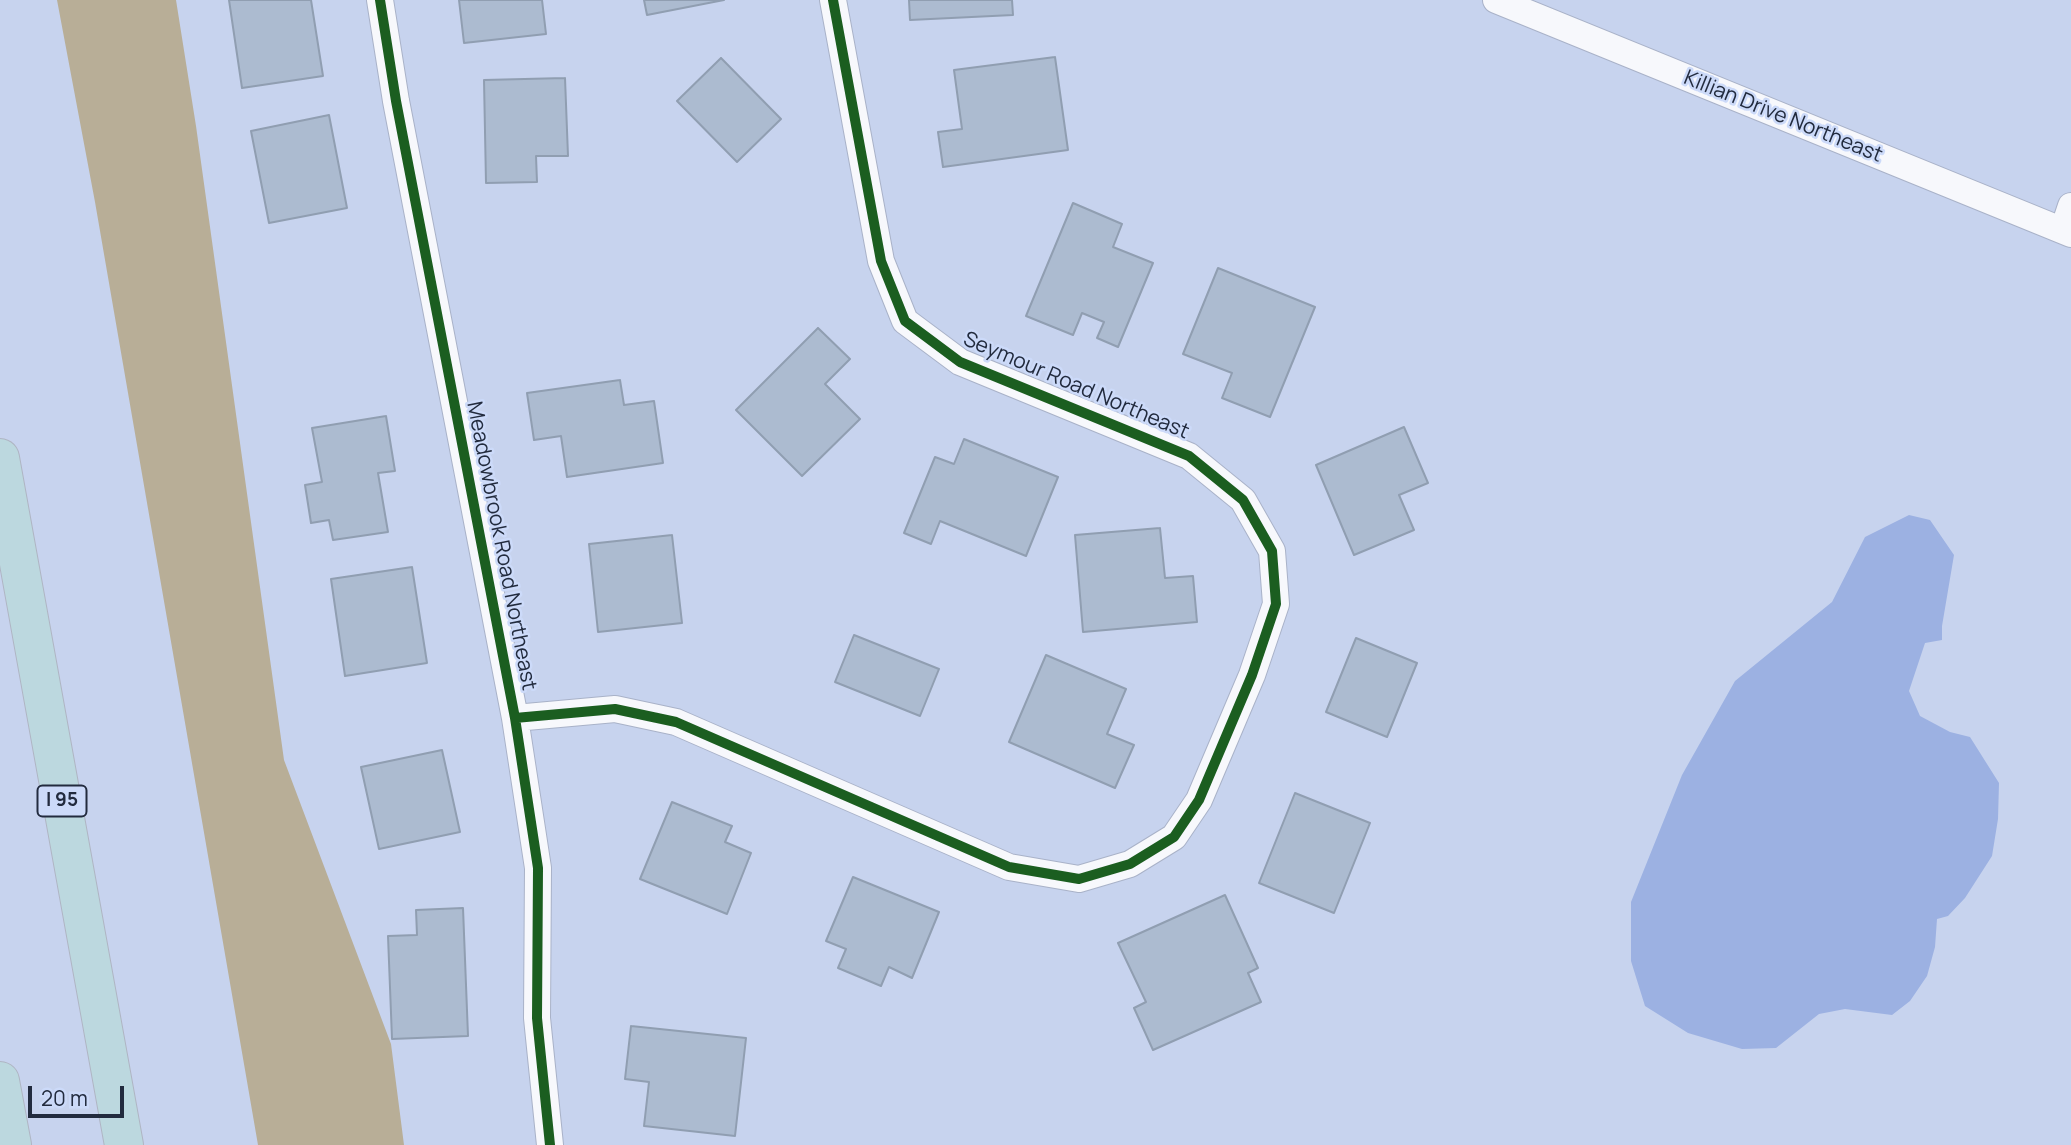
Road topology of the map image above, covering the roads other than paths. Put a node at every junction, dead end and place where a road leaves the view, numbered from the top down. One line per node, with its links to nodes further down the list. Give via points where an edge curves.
1 (380, 0): 6 (street, Meadowbrook Road Northeast)
2 (833, 0): 6 (street, Seymour Road Northeast, via 881,261 905,321 960,362 1189,456 1243,500 1272,551 1276,604 1252,675 1199,800 1174,837 1129,864 1079,878 1010,867 676,722 615,709)
3 (1496, 0): 4 (street, Killian Drive Northeast)
4 (2068, 223)
5 (0, 458): 9 (highway, I 95)
6 (515, 718): 10 (street, Meadowbrook Road Northeast, via 538,868 537,1018)
7 (0, 1081): 8 (highway)
8 (12, 1145)
9 (124, 1145)
10 (550, 1145)

